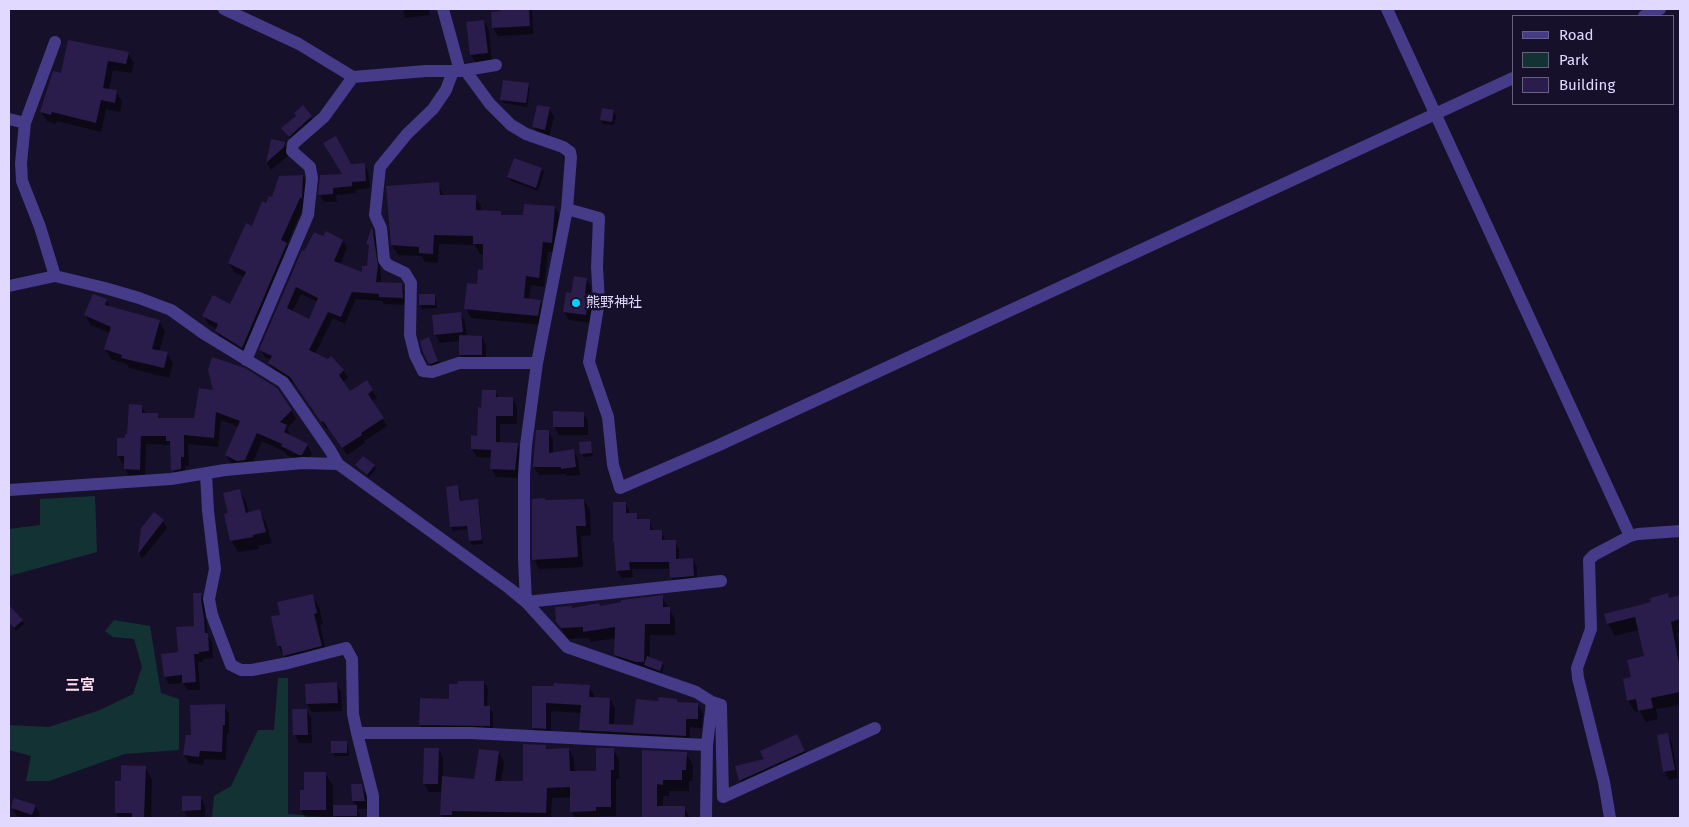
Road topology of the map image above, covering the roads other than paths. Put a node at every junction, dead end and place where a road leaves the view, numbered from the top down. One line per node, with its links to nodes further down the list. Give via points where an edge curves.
1 (224, 9): 9 (street, via 299,44)
2 (443, 9): 8 (street)
3 (1387, 9): 11 (street)
4 (1660, 9): 5 (street)
5 (1646, 15)
6 (55, 42): 13 (street)
7 (496, 65): 8 (street)
8 (459, 71): 9 (street); 14 (street, via 511,126 570,152); 18 (street, via 433,108 380,167 375,215 381,228 384,260 405,273 412,283 410,336 423,372 459,363)
9 (353, 77): 17 (street, via 324,117 293,144 292,151 310,167 308,215)
10 (1512, 78): 11 (street)
11 (1435, 114): 14 (street, via 620,488 613,465 608,417 589,362 599,301 599,218); 23 (street)
12 (9, 120): 13 (street)
13 (25, 123): 15 (street, via 22,181)
14 (567, 209): 18 (street)
15 (55, 276): 16 (street); 17 (street, via 105,288 171,310)
16 (9, 286)
17 (246, 360): 19 (street, via 283,382)
18 (536, 363): 25 (street, via 524,476)
19 (338, 464): 20 (street, via 303,463); 25 (street)
20 (206, 474): 21 (street); 28 (street, via 215,569 209,599 231,666 252,670 346,648 352,660)
21 (9, 490)
22 (1680, 531): 23 (street)
23 (1630, 536): 32 (street, via 1590,560 1592,629 1577,668)
24 (721, 581): 25 (street)
25 (526, 602): 26 (street, via 567,647 696,692)
26 (712, 702): 27 (street, via 721,704 723,797); 29 (street)
27 (875, 728)
28 (356, 733): 29 (street, via 471,733); 30 (street, via 373,796)
29 (707, 745): 31 (street)
30 (373, 818)
31 (706, 818)
32 (1610, 818)

